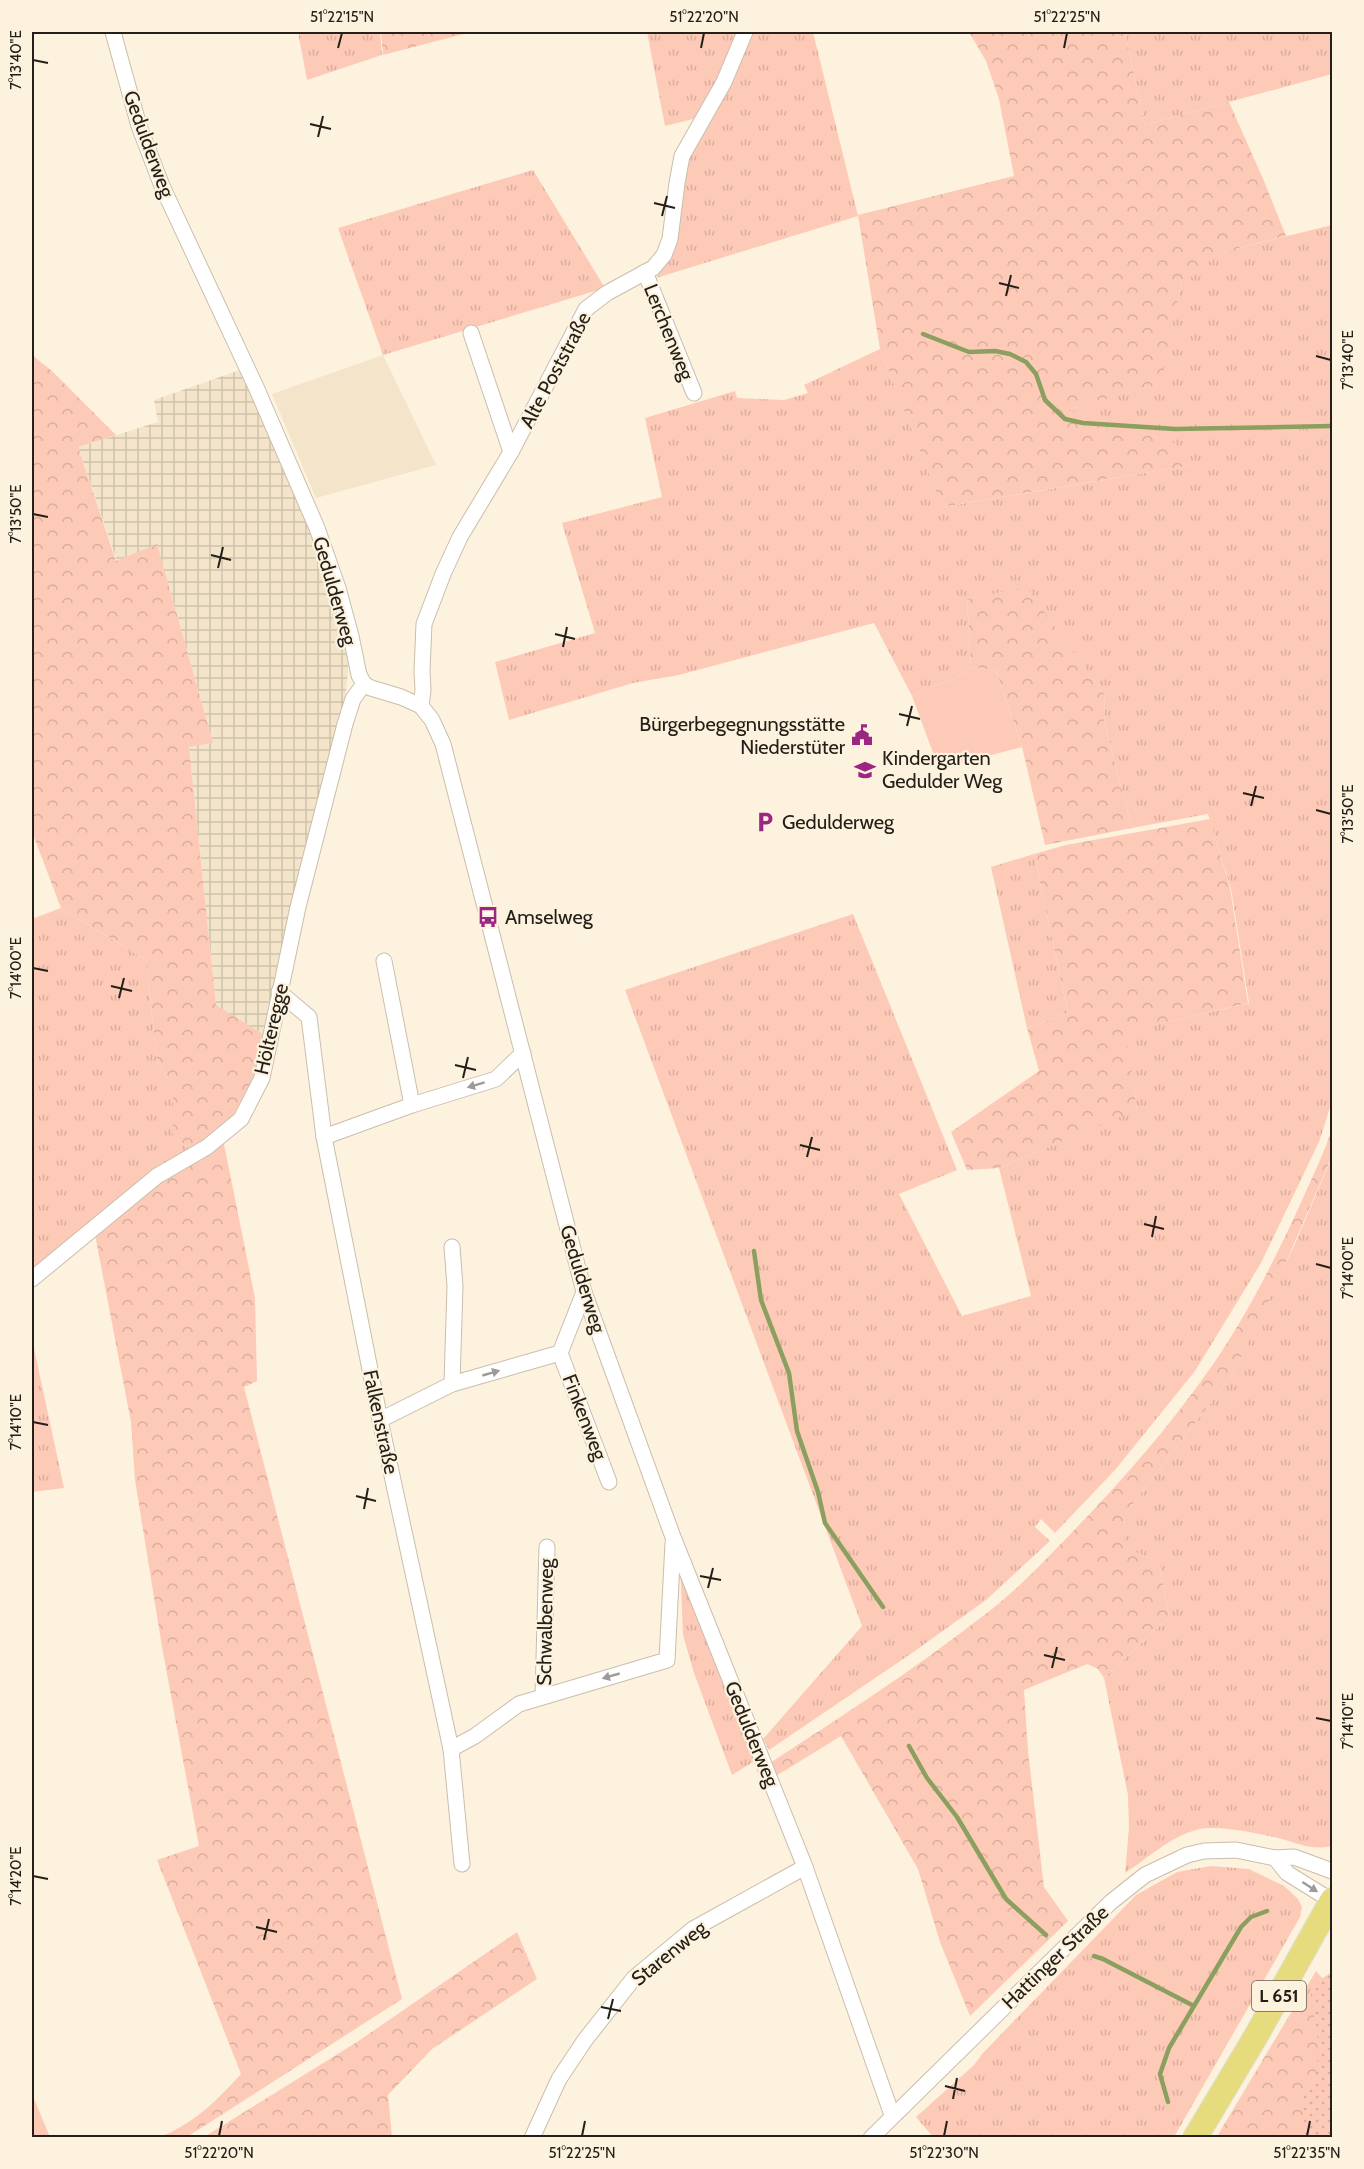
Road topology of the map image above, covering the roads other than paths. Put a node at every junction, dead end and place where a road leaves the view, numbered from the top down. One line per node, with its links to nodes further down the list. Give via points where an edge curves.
1 (113, 32): 7 (street, Gedulderweg, via 139,126 162,186 317,528)
2 (745, 32): 3 (street, Alte Poststraße, via 724,82 682,156 668,248 659,263)
3 (645, 272): 5 (street, Lerchenweg); 6 (street, Alte Poststraße, via 586,309)
4 (471, 333): 6 (street)
5 (694, 393)
6 (511, 452): 8 (street, Alte Poststraße, via 460,537 424,624)
7 (364, 684): 8 (street); 10 (street, Hölteregge, via 348,714)
8 (421, 706): 11 (street, Gedulderweg, via 443,744)
9 (384, 961): 12 (street)
10 (279, 992): 13 (street, Falkenstraße, via 309,1017); 15 (street, Hölteregge, via 261,1078 241,1119 207,1147 157,1176)
11 (522, 1053): 12 (street, one-way to 12, via 496,1079); 16 (street, Gedulderweg)
12 (412, 1105): 13 (street)
13 (324, 1137): 19 (street, Falkenstraße)
14 (452, 1247): 18 (street)
15 (32, 1279)
16 (584, 1293): 17 (street, Finkenweg); 21 (street, Gedulderweg)
17 (560, 1353): 18 (street, Finkenweg, one-way to 17); 20 (street, Finkenweg)
18 (452, 1384): 19 (street, Finkenweg)
19 (380, 1420): 24 (street, Falkenstraße)
20 (609, 1482)
21 (673, 1537): 23 (street, Schwalbenweg, one-way to 23, via 667,1660); 27 (street, Gedulderweg)
22 (547, 1547): 23 (street, Schwalbenweg)
23 (543, 1696): 24 (street, Schwalbenweg, via 519,1704)
24 (451, 1749): 26 (street, Falkenstraße)
25 (1275, 1858): 28 (street, Hattinger Straße, via 1294,1857); 29 (street, one-way to 29, via 1287,1873); 30 (street, Hattinger Straße, via 1236,1850 1204,1851 1186,1855 1145,1875 1111,1902)
26 (462, 1864)
27 (805, 1867): 30 (street, Gedulderweg); 31 (street, Starenweg, via 693,1929 634,1978 559,2079)
28 (1332, 1871)
29 (1332, 1900): 33 (main road, L 651)
30 (892, 2115): 32 (street, Hattinger Straße)
31 (532, 2138)
32 (871, 2138)
33 (1195, 2138)

